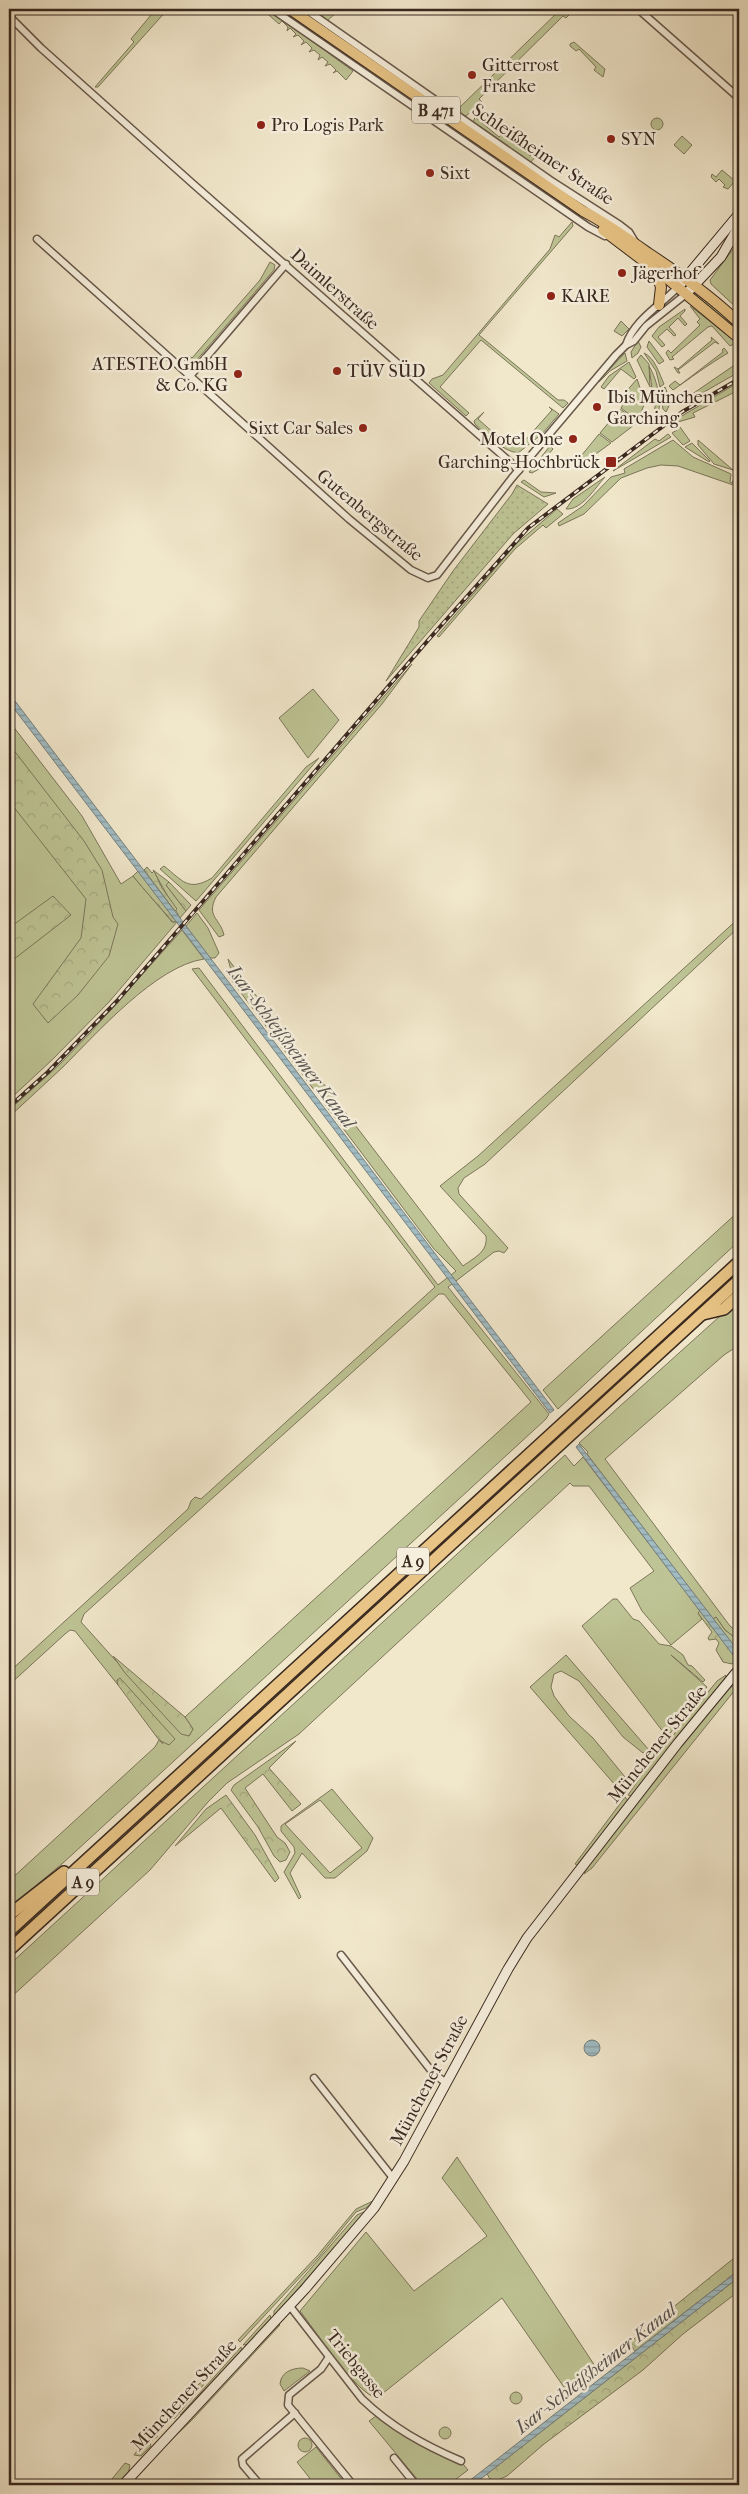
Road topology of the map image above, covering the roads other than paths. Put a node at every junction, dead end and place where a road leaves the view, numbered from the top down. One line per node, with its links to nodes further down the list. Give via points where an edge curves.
1 (272, 9): 10 (street, Schleißheimer Straße, via 588,227 604,236)
2 (290, 9): 7 (main road, Schleißheimer Straße / B 471)
3 (305, 9): 12 (street, Schleißheimer Straße, via 538,172 620,225 629,232)
4 (638, 9): 6 (street)
5 (9, 16): 13 (street, Daimlerstraße)
6 (739, 98)
7 (583, 211): 10 (main road, Schleißheimer Straße / B 471); 12 (main road, Schleißheimer Straße / B 471)
8 (739, 214): 15 (main road)
9 (739, 226): 16 (main road, via 720,257)
10 (612, 236): 14 (main road, Schleißheimer Straße / B 471)
11 (37, 239): 23 (street, Gutenbergstraße)
12 (635, 244): 15 (main road, Schleißheimer Straße / B 471)
13 (286, 264): 23 (street); 24 (street, Daimlerstraße)
14 (654, 269): 17 (main road, Schleißheimer Straße / B 471); 19 (main road, via 661,287)
15 (685, 279): 16 (main road, Schleißheimer Straße / B 471); 17 (main road)
16 (695, 286): 18 (main road); 20 (main road, Schleißheimer Straße / B 471)
17 (678, 287): 18 (main road, Schleißheimer Straße / B 471); 19 (street)
18 (686, 294): 21 (main road, Schleißheimer Straße / B 471); 22 (street, via 646,326 634,341)
19 (659, 305): 22 (street, via 631,333)
20 (739, 323)
21 (739, 338)
22 (626, 344): 24 (street)
23 (190, 376): 24 (street, Gutenbergstraße, via 349,519 420,576 437,575)
24 (519, 470)
25 (739, 1262): 30 (highway, A 9)
26 (739, 1280): 28 (highway, A 9)
27 (739, 1295): 28 (highway, via 724,1309)
28 (701, 1315): 33 (highway, A 9)
29 (738, 1670): 36 (main road, Münchener Straße, via 541,1919 508,1969)
30 (86, 1861): 31 (highway, via 60,1873); 32 (highway, A 9)
31 (9, 1916)
32 (9, 1931)
33 (9, 1950)
34 (341, 1955): 36 (street, via 434,2074)
35 (314, 2078): 37 (street)
36 (446, 2083): 37 (main road, Münchener Straße)
37 (392, 2176): 38 (main road, Münchener Straße, via 355,2232)
38 (289, 2305): 39 (street, Triebgasse); 43 (main road, Münchener Straße)
39 (329, 2357): 40 (street, via 289,2395 288,2405); 42 (street, Triebgasse, via 374,2411 404,2433)
40 (295, 2413): 44 (street, via 242,2459 243,2465); 45 (street)
41 (394, 2458): 46 (street)
42 (461, 2460)
43 (123, 2485)
44 (260, 2485)
45 (353, 2485)
46 (416, 2485)

